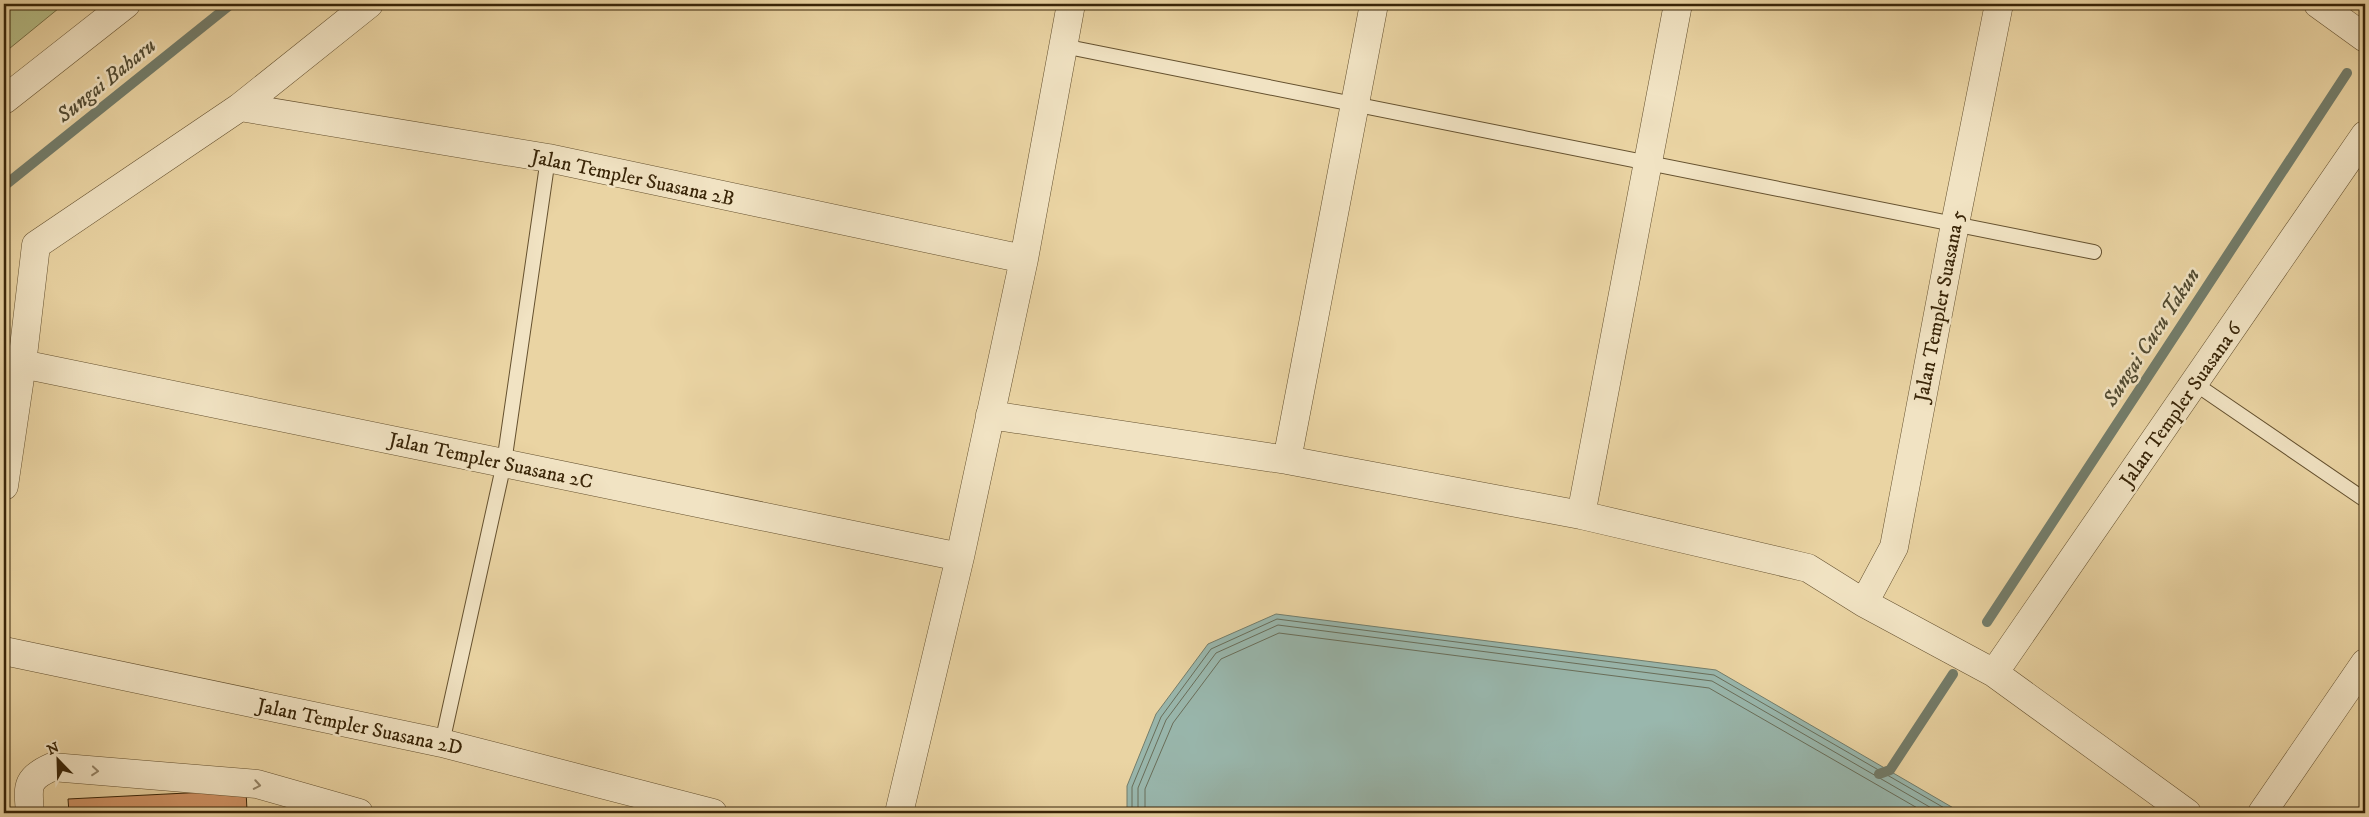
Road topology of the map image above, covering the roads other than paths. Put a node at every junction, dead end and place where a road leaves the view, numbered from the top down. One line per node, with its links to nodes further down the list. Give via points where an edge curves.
1 (126, 4): 10 (street)
2 (369, 4): 12 (street)
3 (1071, 4): 9 (street)
4 (1374, 4): 11 (street)
5 (1678, 4): 15 (street)
6 (2000, 4): 16 (street, Jalan Templer Suasana 5)
7 (2318, 4): 8 (street)
8 (2365, 38)
9 (1063, 46): 11 (lane); 18 (street)
10 (4, 100)
11 (1355, 104): 15 (lane); 22 (street)
12 (240, 107): 14 (street, Jalan Templer Suasana 2B); 19 (street, via 36,245)
13 (2365, 135): 20 (street, Jalan Templer Suasana 6)
14 (548, 158): 18 (street, Jalan Templer Suasana 2B); 23 (lane)
15 (1648, 163): 16 (lane); 26 (street)
16 (1955, 224): 17 (lane); 28 (street, Jalan Templer Suasana 5, via 1894,547)
17 (2094, 252)
18 (1024, 260): 21 (street)
19 (22, 364): 23 (street, Jalan Templer Suasana 2C); 24 (street)
20 (2194, 383): 25 (lane); 31 (street, Jalan Templer Suasana 6)
21 (990, 415): 22 (street); 27 (street)
22 (1287, 460): 26 (street)
23 (504, 463): 27 (street, Jalan Templer Suasana 2C); 32 (lane)
24 (4, 486)
25 (2365, 500)
26 (1582, 515): 28 (street, via 1808,568)
27 (960, 557): 36 (street)
28 (1864, 603): 31 (street)
29 (4, 651): 32 (street, Jalan Templer Suasana 2D)
30 (2365, 663): 38 (street)
31 (1994, 673): 37 (street)
32 (442, 743): 35 (street, Jalan Templer Suasana 2D)
33 (30, 813): 34 (street, one-way to 34, via 28,788 36,774 52,767 257,784)
34 (359, 813)
35 (713, 813)
36 (899, 813)
37 (2187, 813)
38 (2262, 813)

